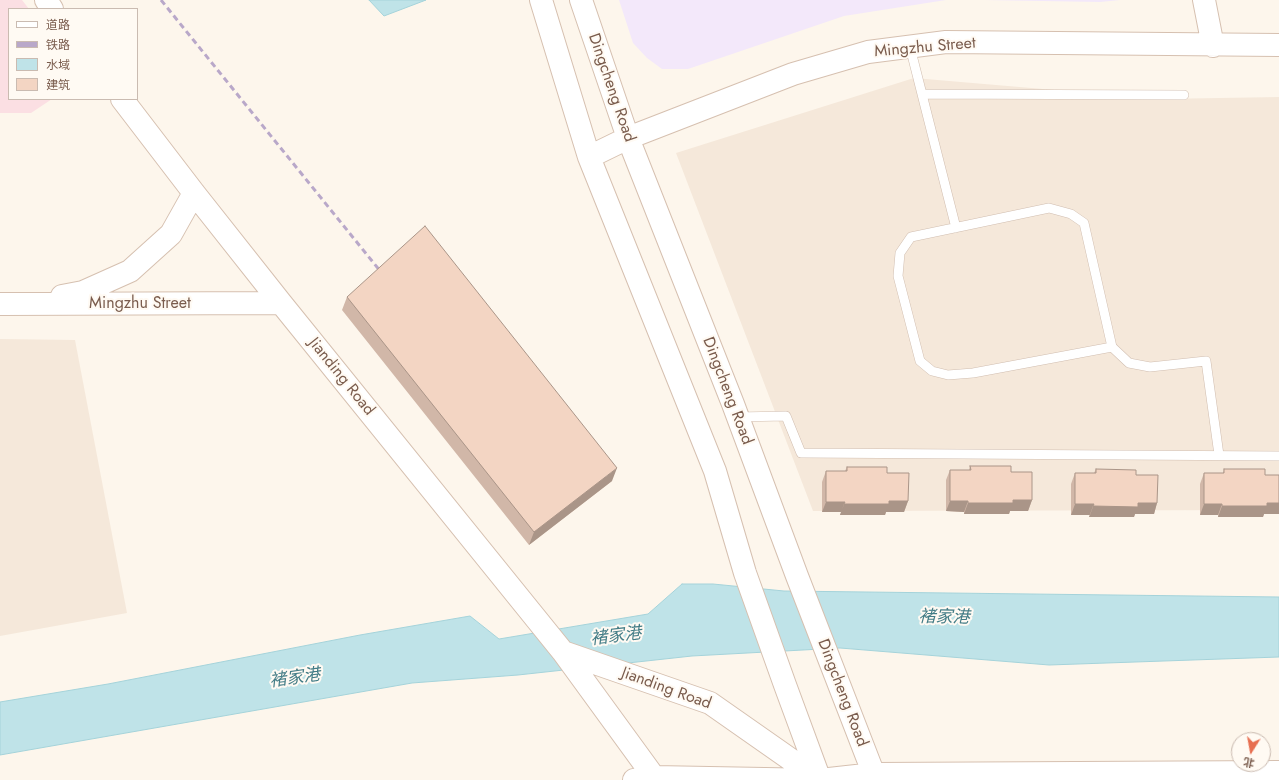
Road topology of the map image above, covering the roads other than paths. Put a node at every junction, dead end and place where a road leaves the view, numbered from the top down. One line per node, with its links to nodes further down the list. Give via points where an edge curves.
1 (541, 0): 11 (street)
2 (581, 0): 10 (street, Dingcheng Road)
3 (1204, 0): 4 (street)
4 (1214, 46): 5 (street, Mingzhu Street); 6 (street, Mingzhu Street, via 946,42)
5 (1279, 46)
6 (910, 47): 7 (lane); 10 (street, Mingzhu Street, via 868,52 793,74)
7 (922, 94): 8 (lane); 13 (lane)
8 (1184, 95)
9 (123, 100): 12 (street, Jianding Road)
10 (628, 138): 11 (street, Mingzhu Street); 17 (street, Dingcheng Road)
11 (589, 157): 24 (street, via 715,471 745,572)
12 (194, 193): 14 (street, Jianding Road); 15 (street, via 171,234 130,271 83,292)
13 (956, 228): 16 (lane, via 1049,208 1071,214 1084,223); 16 (lane, via 911,237 900,253 898,276 920,361 932,371 948,375 973,373)
14 (281, 303): 15 (street, Mingzhu Street); 20 (street, Jianding Road)
15 (10, 304)
16 (1112, 347): 18 (lane, via 1129,363 1150,367 1206,361)
17 (737, 417): 18 (lane, via 786,416 801,454); 22 (street, Dingcheng Road)
18 (1219, 455): 19 (lane)
19 (1279, 456)
20 (563, 652): 23 (street, Jianding Road); 24 (street, Jianding Road, via 710,703)
21 (1279, 772): 22 (street)
22 (875, 777): 24 (street)
23 (644, 778): 24 (street)
24 (820, 780)

